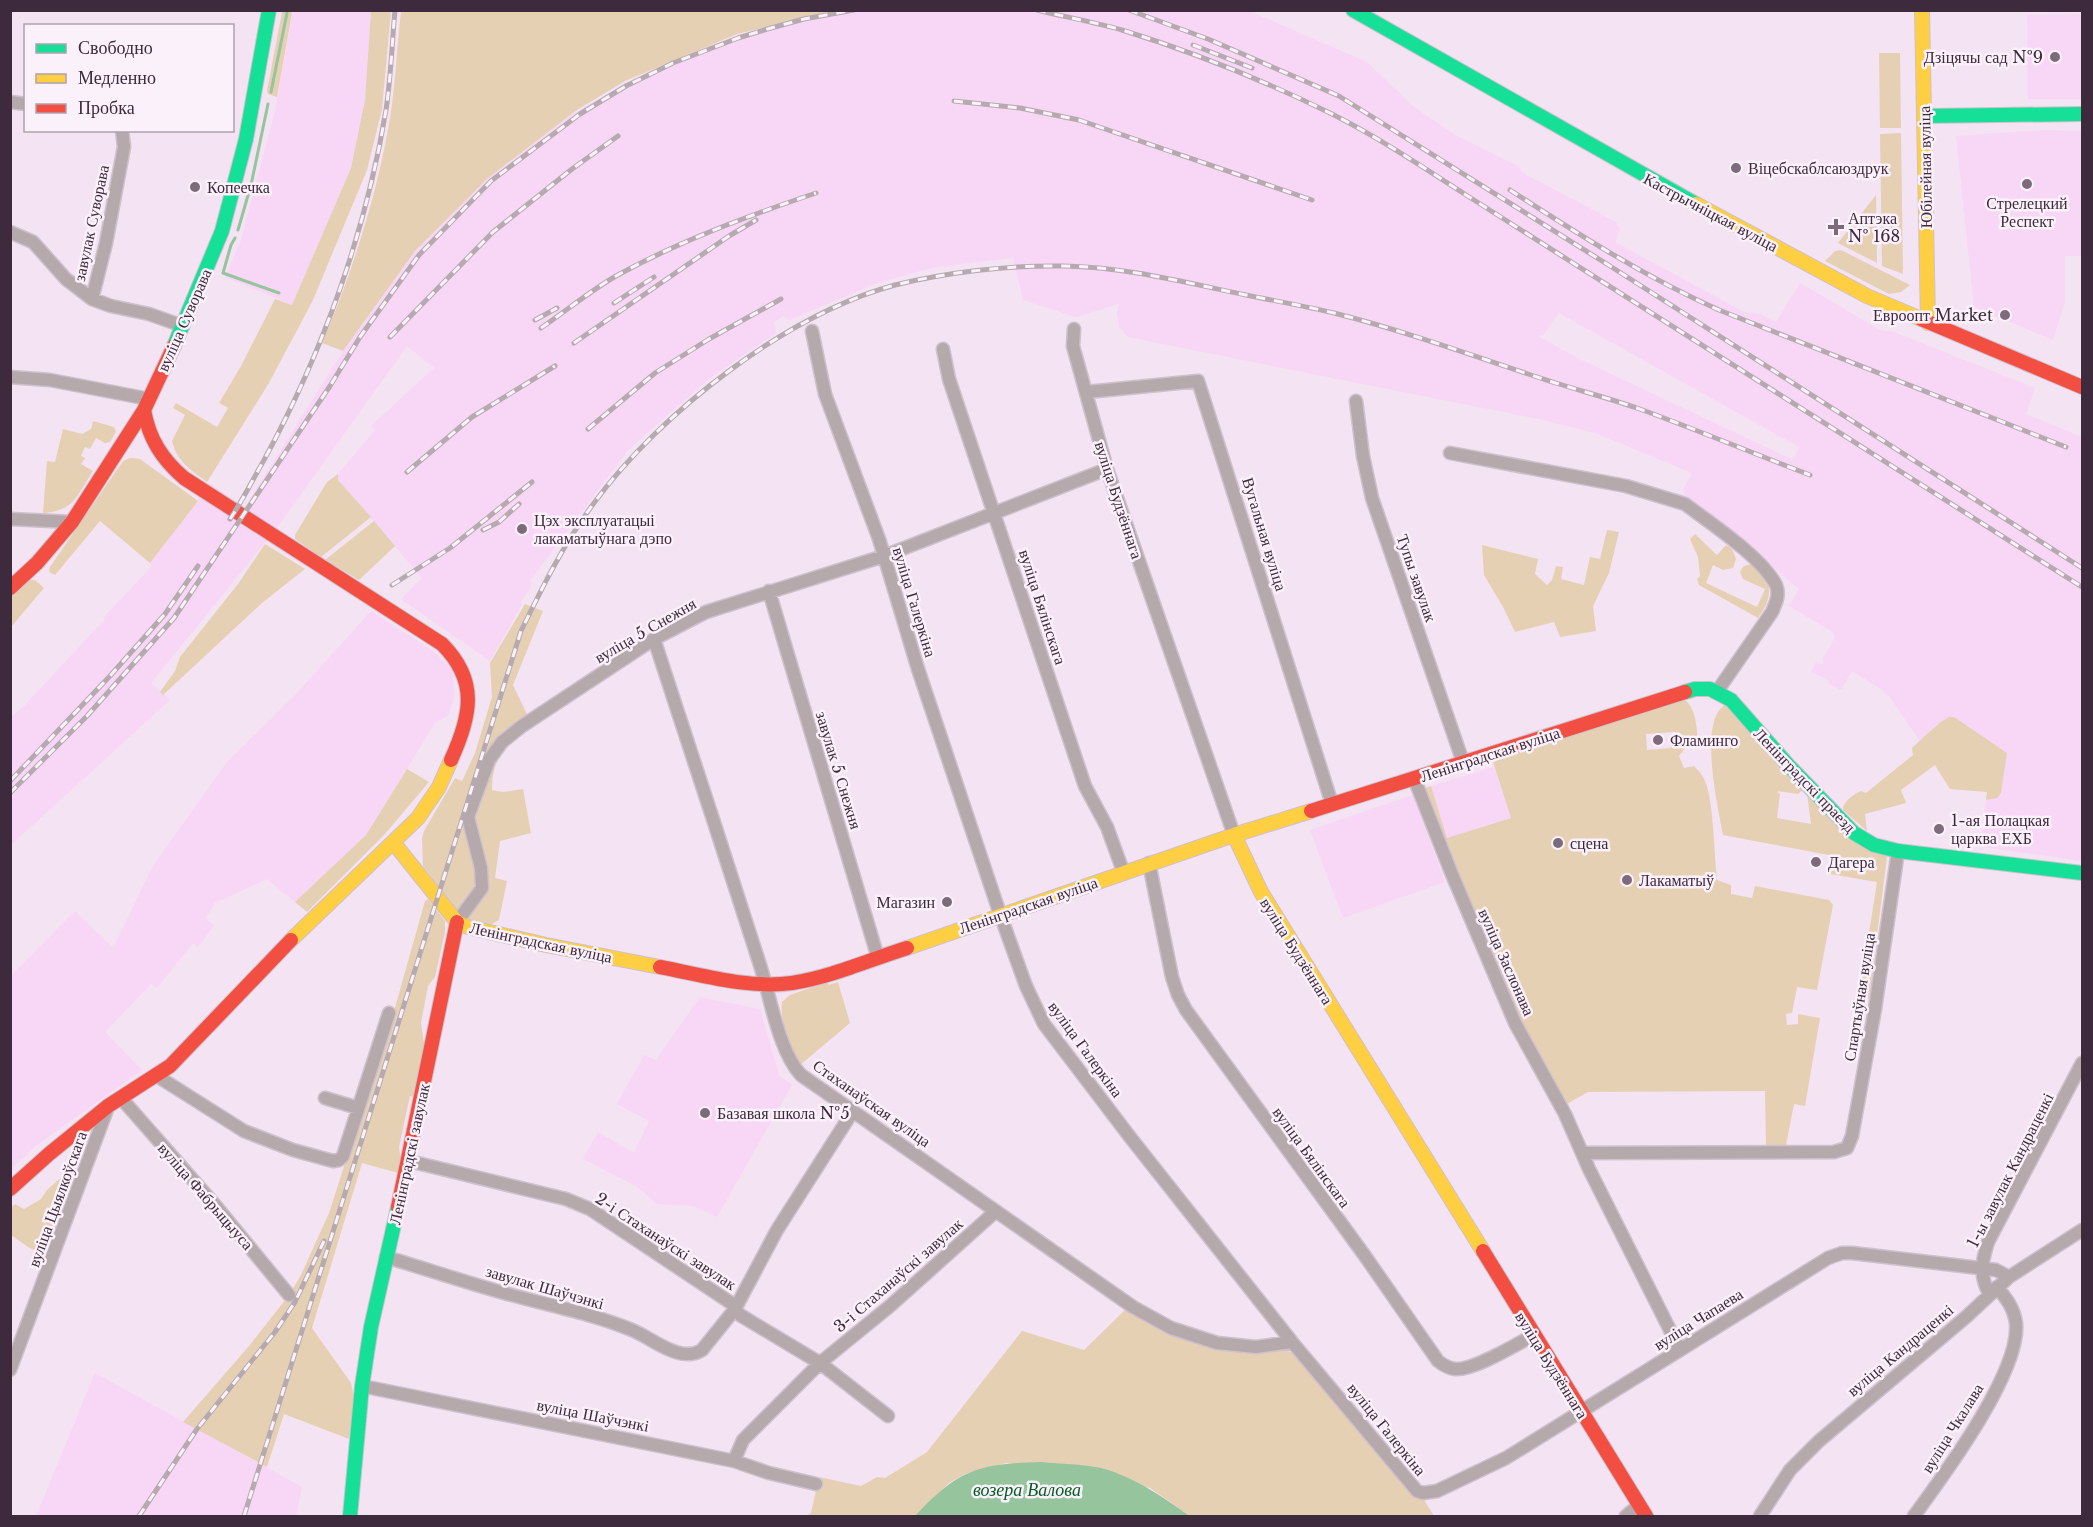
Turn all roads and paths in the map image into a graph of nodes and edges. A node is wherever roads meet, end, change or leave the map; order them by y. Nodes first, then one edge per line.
1 (269, 10) edge
2 (1353, 10) edge
3 (1922, 10) edge
4 (2082, 114) edge
5 (1924, 116) junction
6 (122, 132) edge
7 (10, 232) edge
8 (92, 299) junction
9 (1928, 322) junction
10 (183, 326) junction
11 (1074, 329) dead end
12 (812, 331) dead end
13 (944, 350) dead end
14 (10, 377) edge
15 (2082, 387) edge
16 (1087, 392) junction
17 (1356, 401) dead end
18 (146, 404) junction
19 (1450, 453) dead end
20 (1107, 469) junction
21 (994, 513) junction
22 (10, 519) edge
23 (72, 522) junction
24 (884, 556) junction
25 (10, 588) edge
26 (769, 591) junction
27 (654, 639) junction
28 (1718, 690) junction
29 (1463, 762) junction
30 (1414, 778) junction
31 (1332, 804) junction
32 (1234, 835) junction
33 (393, 843) junction
34 (1899, 851) junction
35 (1149, 863) junction
36 (1123, 872) junction
37 (2082, 873) edge
38 (1000, 914) junction
39 (457, 922) junction
40 (878, 958) junction
41 (766, 985) junction
42 (388, 1013) dead end
43 (2082, 1063) edge
44 (157, 1076) junction
45 (121, 1098) junction
46 (325, 1098) dead end
47 (108, 1106) junction
48 (358, 1108) junction
49 (854, 1111) junction
50 (1583, 1153) junction
51 (409, 1161) junction
52 (10, 1189) edge
53 (996, 1211) junction
54 (2082, 1230) edge
55 (386, 1257) junction
56 (1981, 1268) junction
57 (2009, 1277) junction
58 (1993, 1290) junction
59 (289, 1295) dead end
60 (735, 1309) junction
61 (1534, 1335) junction
62 (1292, 1342) junction
63 (1680, 1350) junction
64 (820, 1363) junction
65 (10, 1370) edge
66 (362, 1386) junction
67 (1581, 1411) junction
68 (888, 1416) dead end
69 (734, 1461) junction
70 (816, 1484) dead end
71 (1423, 1493) joint
72 (1643, 1511) edge
73 (350, 1516) edge
74 (1626, 1516) edge
75 (1760, 1516) edge
76 (1914, 1516) edge

1 - 10 street, вуліца Суворава
2 - 9 street, Кастрычніцкая вуліца
3 - 5 street, Юбілейная вуліца
4 - 5 street
5 - 9 street, Юбілейная вуліца
6 - 8 street, завулак Суворава
7 - 8 street
8 - 10 street, завулак Суворава
9 - 15 street, Кастрычніцкая вуліца
10 - 18 street, вуліца Суворава
11 - 16 street, вуліца Будзённага
12 - 24 street, вуліца Галеркіна
13 - 21 street, вуліца Бялінскага
14 - 18 street
16 - 20 street, вуліца Будзённага
16 - 31 street, Вугальная вуліца
17 - 29 street, Тупы завулак
18 - 23 street, вуліца Суворава
18 - 33 street
19 - 28 street
20 - 21 street, вуліца 5 Снежня
20 - 32 street, вуліца Будзённага
21 - 24 street, вуліца 5 Снежня
21 - 36 street, вуліца Бялінскага
22 - 23 street
23 - 25 street, вуліца Суворава
24 - 26 street, вуліца 5 Снежня
24 - 38 street, вуліца Галеркіна
26 - 27 street, вуліца 5 Снежня
26 - 40 street, завулак 5 Снежня
27 - 39 street, вуліца 5 Снежня
27 - 41 street, Стаханаўская вуліца
28 - 29 street, Ленінградская вуліца
28 - 34 street, Ленінградскі праезд
29 - 30 street, Ленінградская вуліца
30 - 31 street, Ленінградская вуліца
30 - 50 street, вуліца Заслонава
31 - 32 street, Ленінградская вуліца
32 - 35 street, Ленінградская вуліца
32 - 61 street, вуліца Будзённага
33 - 39 street, Ленінградская вуліца
33 - 44 street
34 - 37 street, Ленінградскі праезд
34 - 50 street, Спартыўная вуліца
35 - 36 street, Ленінградская вуліца
35 - 61 street, вуліца Бялінскага
36 - 38 street, Ленінградская вуліца
38 - 40 street, Ленінградская вуліца
38 - 62 street, вуліца Галеркіна
39 - 41 street, Ленінградская вуліца
39 - 51 street, Ленінградскі завулак
40 - 41 street, Ленінградская вуліца
41 - 49 street, Стаханаўская вуліца
42 - 48 street
43 - 56 street, 1-ы завулак Кандраценкі
44 - 45 street
44 - 48 street
45 - 47 street
45 - 59 street, вуліца Фабрыцыуса
46 - 48 street
47 - 52 street
47 - 65 street, вуліца Цыялкоўскага
49 - 53 street, Стаханаўская вуліца
49 - 60 street
50 - 63 street, вуліца Заслонава
51 - 55 street, Ленінградскі завулак
51 - 60 street, 2-і Стаханаўскі завулак
53 - 62 street, Стаханаўская вуліца
53 - 64 street, 3-і Стаханаўскі завулак
54 - 57 street, вуліца Кандраценкі
55 - 60 street, завулак Шаўчэнкі
55 - 66 street, Ленінградскі завулак
56 - 57 street, вуліца Чапаева
56 - 58 street, 1-ы завулак Кандраценкі
56 - 63 street, вуліца Чапаева
57 - 58 street, вуліца Кандраценкі
58 - 75 street, вуліца Кандраценкі
58 - 76 street, вуліца Чкалава
60 - 64 street, 2-і Стаханаўскі завулак
61 - 67 street, вуліца Будзённага
62 - 71 street, вуліца Галеркіна
63 - 67 street, вуліца Чапаева
64 - 68 street
64 - 69 street, 3-і Стаханаўскі завулак
66 - 69 street, вуліца Шаўчэнкі
66 - 73 street
67 - 71 street, вуліца Чапаева
67 - 72 street, вуліца Будзённага
69 - 70 street, вуліца Шаўчэнкі
72 - 74 street

